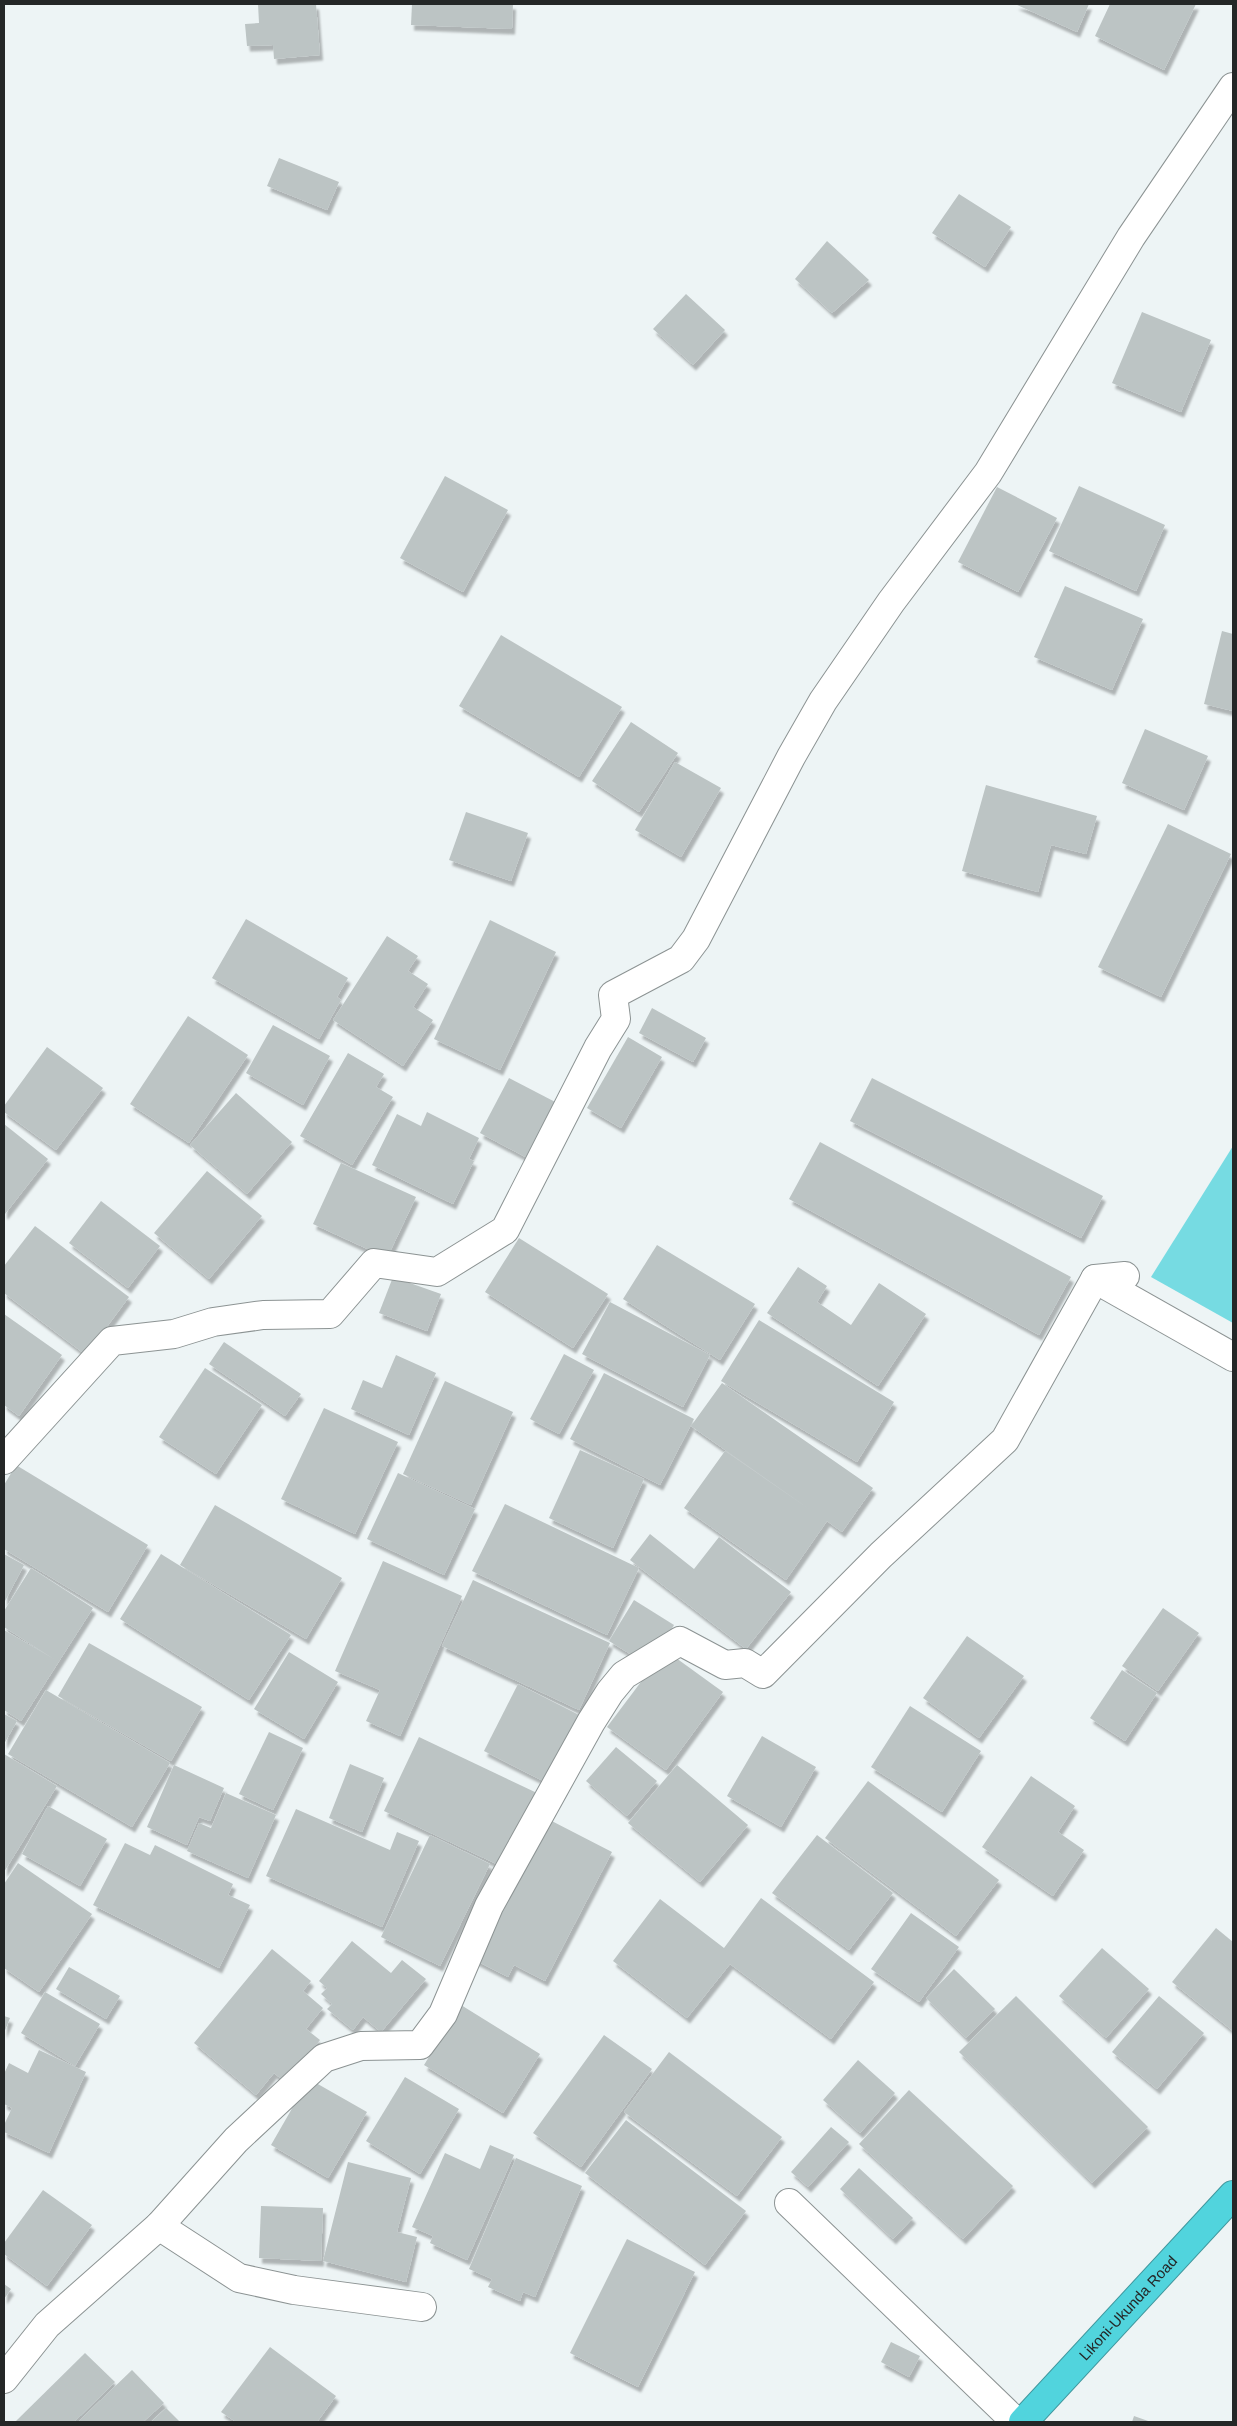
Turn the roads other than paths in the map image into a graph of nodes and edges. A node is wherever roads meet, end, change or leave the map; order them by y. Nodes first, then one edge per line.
1 (1233, 87) edge
2 (1125, 1276) dead end
3 (1095, 1279) junction
4 (1233, 1358) edge
5 (4, 1460) edge
6 (1233, 2195) edge
7 (789, 2203) dead end
8 (159, 2226) junction
9 (422, 2307) dead end
10 (4, 2379) edge
11 (1016, 2422) edge
12 (1023, 2422) edge

1 - 5 street
2 - 3 street
3 - 4 street
3 - 8 street
6 - 12 highway, Likoni-Ukunda Road
7 - 11 street
8 - 9 street
8 - 10 street

